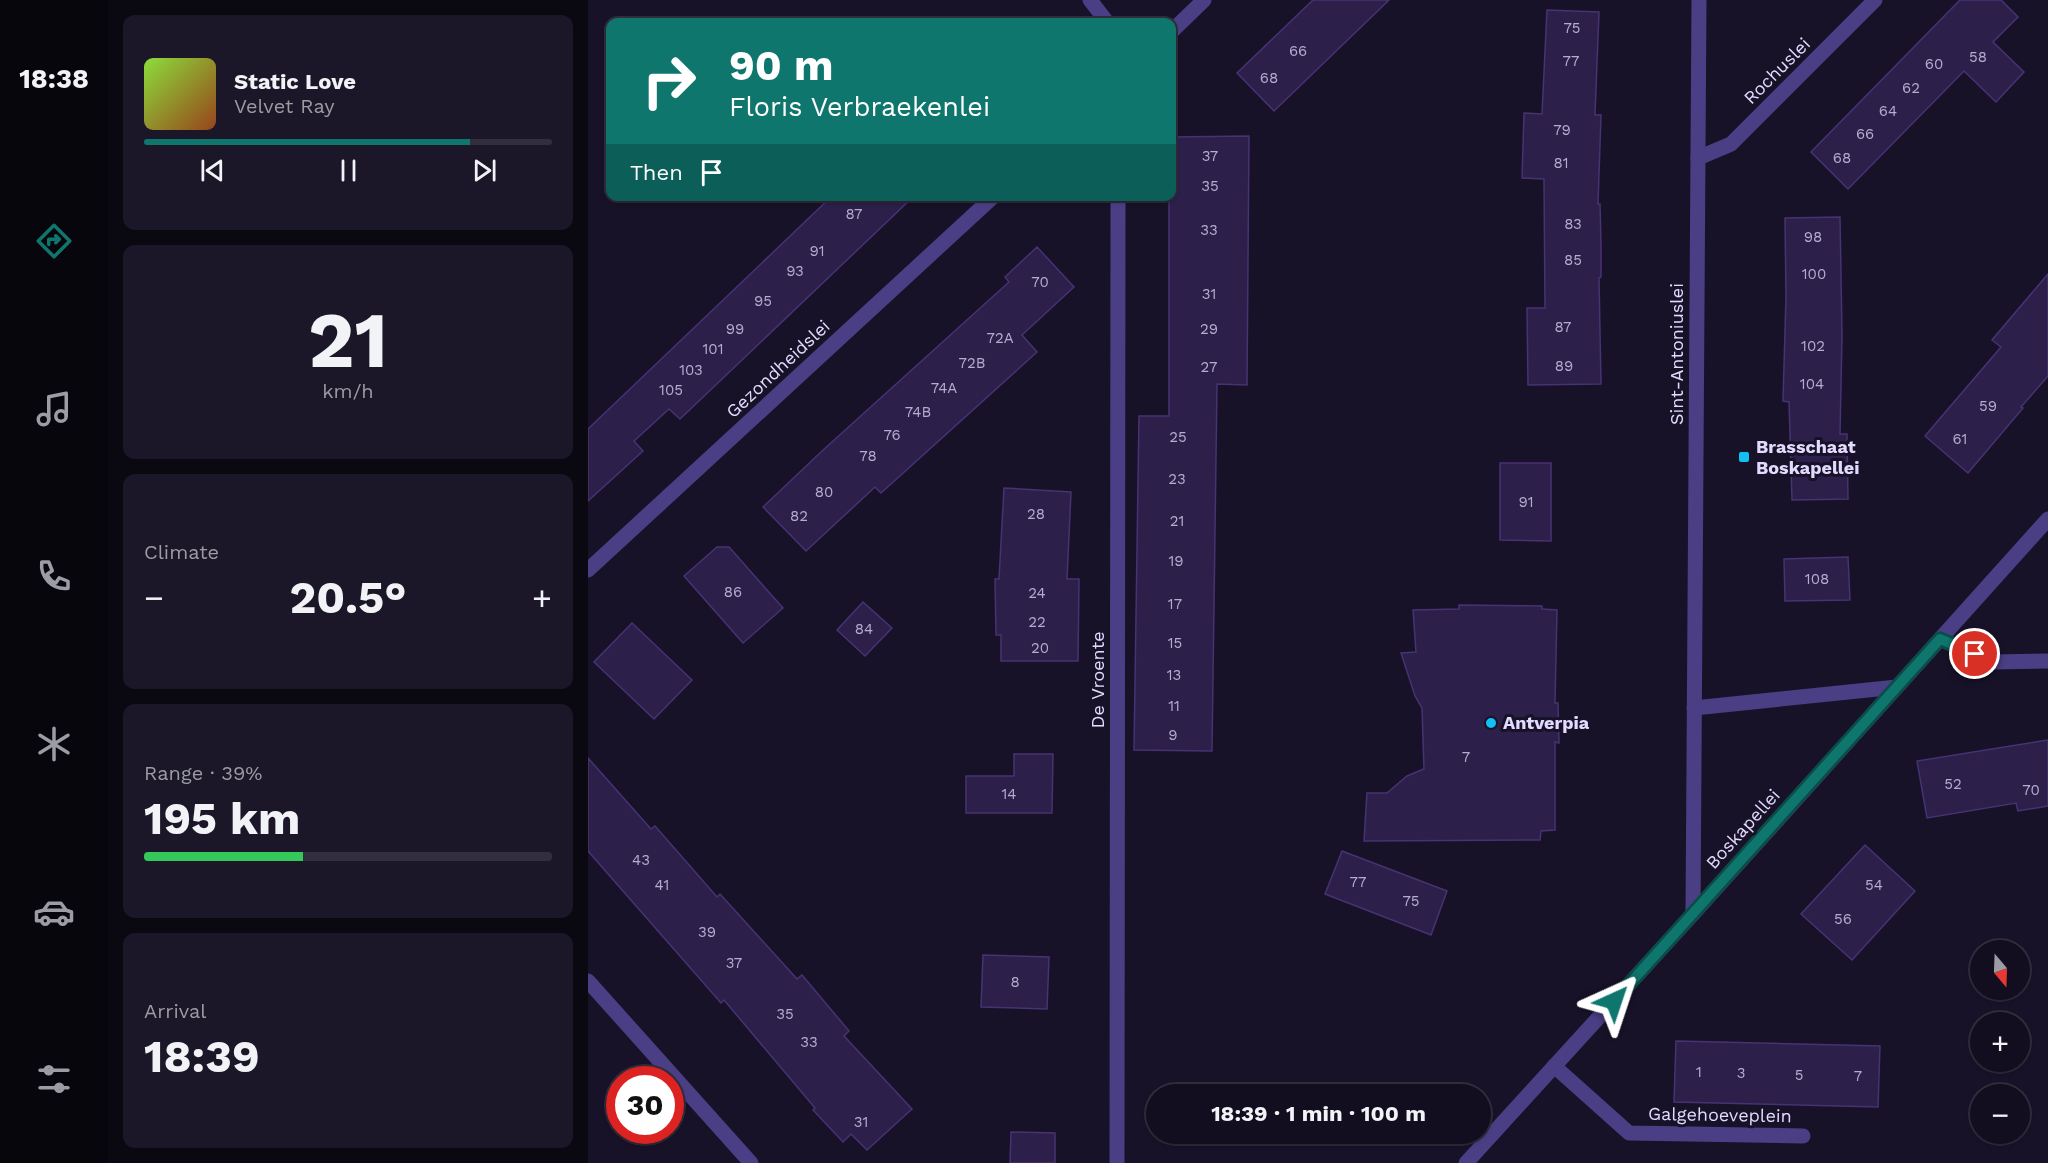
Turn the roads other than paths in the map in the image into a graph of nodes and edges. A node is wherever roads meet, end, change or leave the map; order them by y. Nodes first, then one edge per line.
1 (1090, 0) edge
2 (1204, 0) edge
3 (1699, 0) edge
4 (1875, 0) edge
5 (1104, 18) edge
6 (1176, 27) edge
7 (1698, 158) junction
8 (989, 201) edge
9 (1118, 201) edge
10 (2048, 519) edge
11 (588, 570) edge
12 (1940, 639) junction
13 (2048, 661) edge
14 (1896, 687) junction
15 (1694, 708) junction
16 (1693, 914) junction
17 (588, 981) edge
18 (1554, 1066) junction
19 (1803, 1136) dead end
20 (751, 1163) edge
21 (1117, 1163) edge
22 (1466, 1163) edge

1 - 5 street
2 - 6 street
3 - 7 street, Sint-Antoniuslei
4 - 7 street, Rochuslei
7 - 15 street, Sint-Antoniuslei
8 - 11 street, Gezondheidslei
9 - 21 street, De Vroente
10 - 12 street, Boskapellei
12 - 13 street
12 - 14 street, Boskapellei
14 - 15 street
14 - 16 street, Boskapellei
15 - 16 street, Sint-Antoniuslei
16 - 18 street, Boskapellei
17 - 20 street
18 - 19 street, Galgehoeveplein
18 - 22 street, Boskapellei

